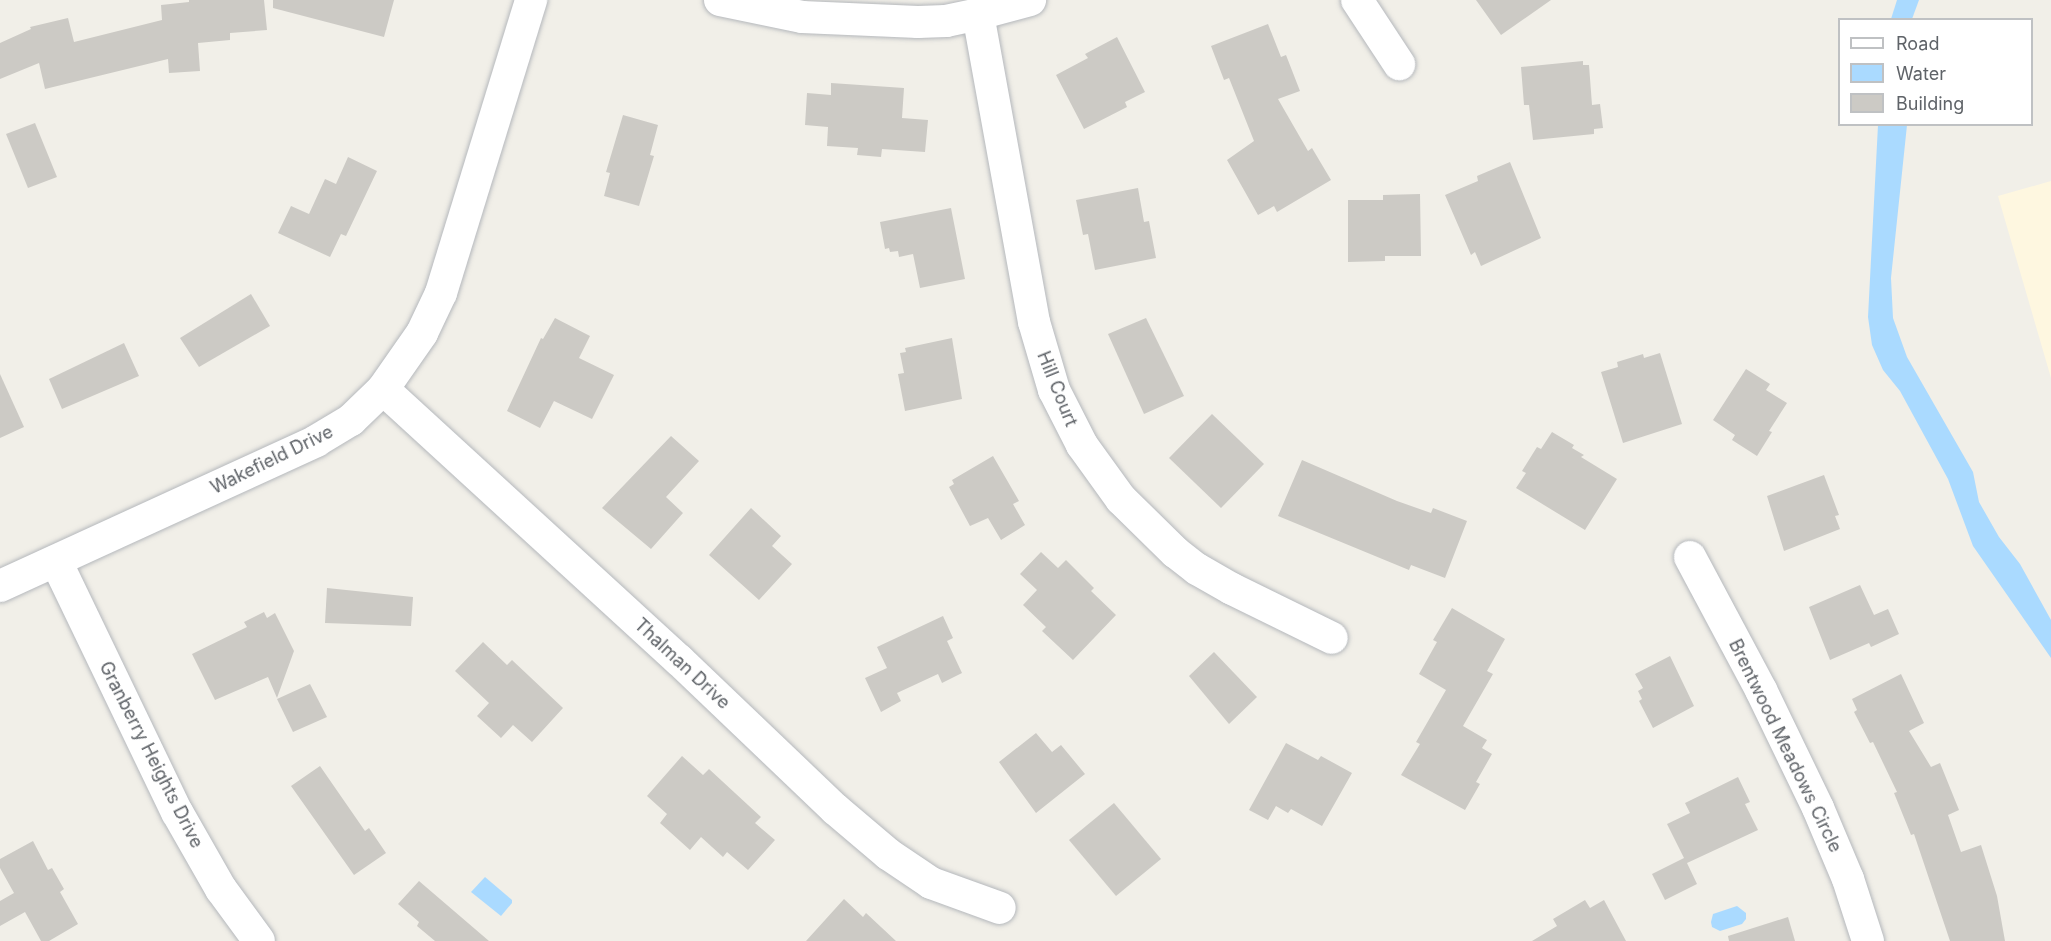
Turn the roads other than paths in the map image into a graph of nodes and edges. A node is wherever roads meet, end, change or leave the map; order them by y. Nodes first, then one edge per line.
1 (531, 0) edge
2 (720, 0) edge
3 (1030, 0) edge
4 (1357, 0) edge
5 (978, 14) junction
6 (1399, 64) dead end
7 (383, 390) junction
8 (1690, 557) dead end
9 (56, 561) junction
10 (0, 586) edge
11 (1332, 638) dead end
12 (1000, 908) dead end
13 (259, 941) edge
14 (1868, 941) edge

1 - 7 street, Wakefield Drive
2 - 5 street
3 - 5 street
4 - 6 street
5 - 11 street, Hill Court
7 - 9 street, Wakefield Drive
7 - 12 street, Thalman Drive
8 - 14 street, Brentwood Meadows Circle
9 - 10 street, Wakefield Drive
9 - 13 street, Granberry Heights Drive

